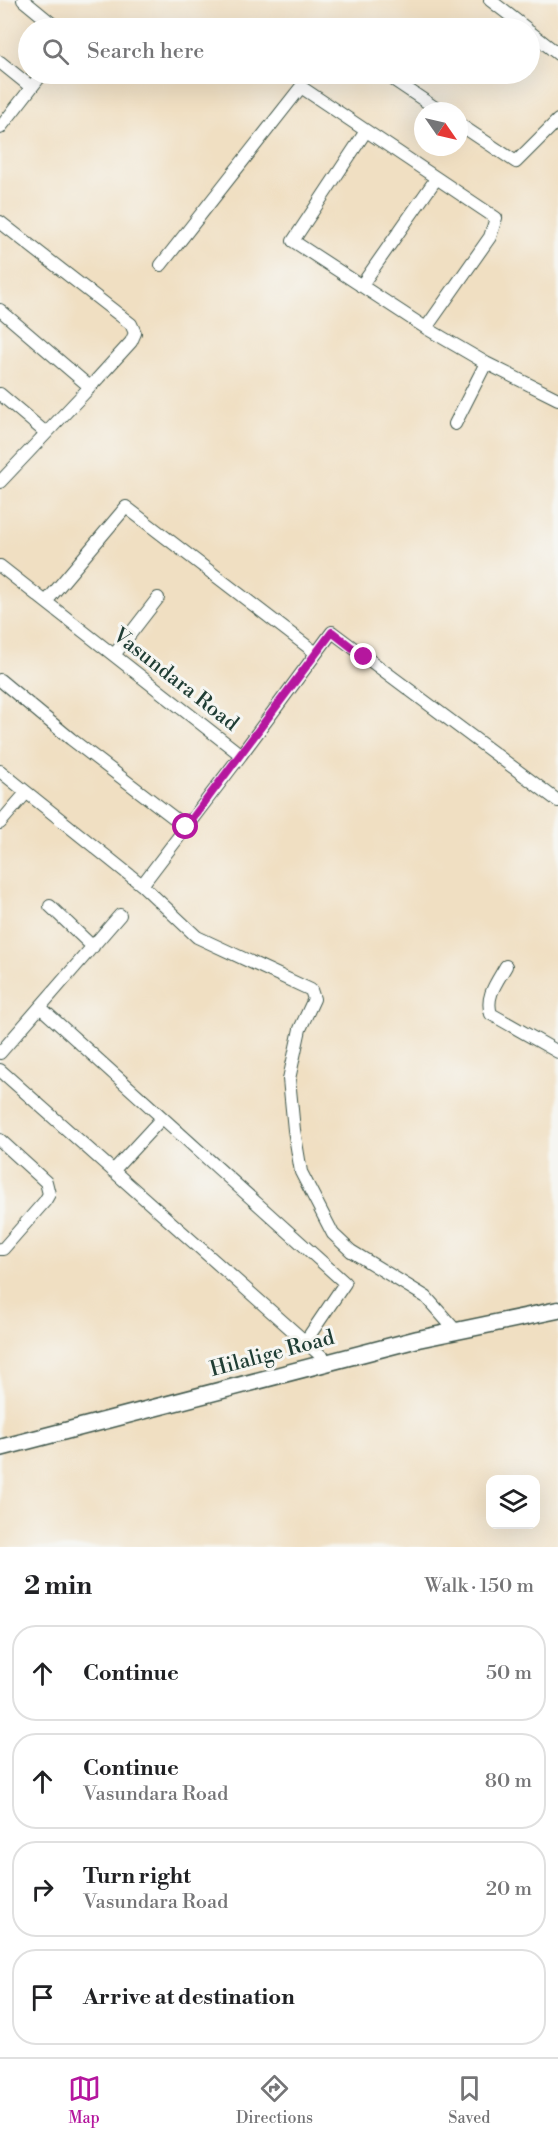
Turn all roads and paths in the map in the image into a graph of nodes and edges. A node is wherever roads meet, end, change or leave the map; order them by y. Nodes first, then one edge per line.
1 (23, 0) edge
2 (490, 0) edge
3 (45, 18) edge
4 (513, 18) edge
5 (540, 40) edge
6 (558, 54) edge
7 (0, 62) edge
8 (18, 77) edge
9 (27, 84) edge
10 (34, 84) edge
11 (400, 84) edge
12 (31, 87) junction
13 (427, 102) edge
14 (558, 120) edge
15 (0, 128) edge
16 (468, 130) edge
17 (366, 131) junction
18 (436, 178) junction
19 (0, 222) edge
20 (161, 265) dead end
21 (361, 286) junction
22 (0, 310) edge
23 (426, 328) junction
24 (486, 363) junction
25 (90, 387) junction
26 (0, 394) edge
27 (558, 399) edge
28 (455, 424) dead end
29 (46, 433) junction
30 (0, 482) edge
31 (0, 566) edge
32 (158, 598) dead end
33 (46, 602) junction
34 (316, 653) junction
35 (114, 655) junction
36 (0, 680) edge
37 (241, 755) junction
38 (0, 771) edge
39 (26, 793) junction
40 (558, 801) edge
41 (0, 823) edge
42 (186, 827) junction
43 (142, 885) junction
44 (50, 906) dead end
45 (120, 915) dead end
46 (93, 947) junction
47 (506, 966) dead end
48 (40, 1007) junction
49 (558, 1052) edge
50 (0, 1053) edge
51 (0, 1070) edge
52 (162, 1118) junction
53 (0, 1140) edge
54 (113, 1171) junction
55 (0, 1249) edge
56 (558, 1310) edge
57 (456, 1331) junction
58 (305, 1342) junction
59 (328, 1362) junction
60 (0, 1448) edge

1 - 3 street
2 - 4 street
5 - 6 street
7 - 8 street
9 - 12 street
10 - 12 street
11 - 13 street
12 - 15 street
14 - 16 street
17 - 18 street
17 - 20 street
17 - 21 street
18 - 21 street
18 - 23 street
19 - 25 street
21 - 23 street
22 - 25 street
23 - 24 street
24 - 27 street
24 - 28 street
25 - 29 street
26 - 29 street
29 - 30 street
31 - 33 street, Vasundara Road
32 - 35 street
33 - 34 street
33 - 35 street, Vasundara Road
34 - 37 street, Vasundara Road
34 - 40 street, Vasundara Road
35 - 37 street, Vasundara Road
36 - 42 street
37 - 42 street
38 - 39 street
39 - 41 street
39 - 43 street
42 - 43 street
43 - 57 street
44 - 46 street
45 - 46 street
46 - 48 street
47 - 49 street
48 - 50 street
48 - 52 street
51 - 54 street
52 - 54 street
52 - 58 street
53 - 55 street
54 - 58 street
56 - 57 street, Hilalige Road
57 - 59 street, Hilalige Road
58 - 59 street
59 - 60 street, Hilalige Road

